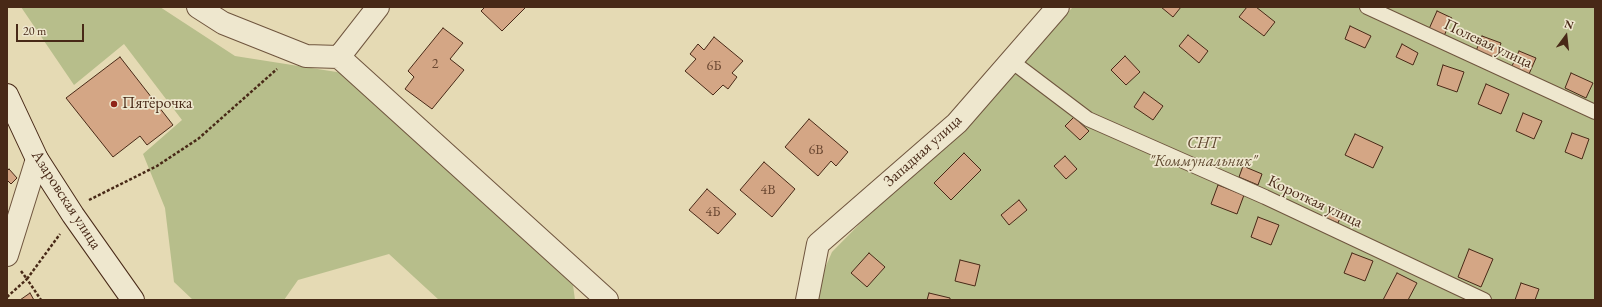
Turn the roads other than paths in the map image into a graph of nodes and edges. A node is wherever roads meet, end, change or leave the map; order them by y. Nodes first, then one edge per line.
1 (198, 7) edge
2 (378, 7) edge
3 (1058, 7) edge
4 (1367, 7) edge
5 (339, 56) junction
6 (1010, 60) junction
7 (7, 95) edge
8 (1595, 112) edge
9 (37, 159) junction
10 (8, 254) edge
11 (133, 300) edge
12 (607, 300) edge
13 (807, 300) edge
14 (1484, 300) edge

1 - 5 street
2 - 5 street
3 - 6 street, Западная улица
4 - 8 lane, Полевая улица
5 - 12 street
6 - 13 street, Западная улица
6 - 14 lane, Короткая улица
7 - 9 street, Азаровская улица
9 - 10 street
9 - 11 street, Азаровская улица

